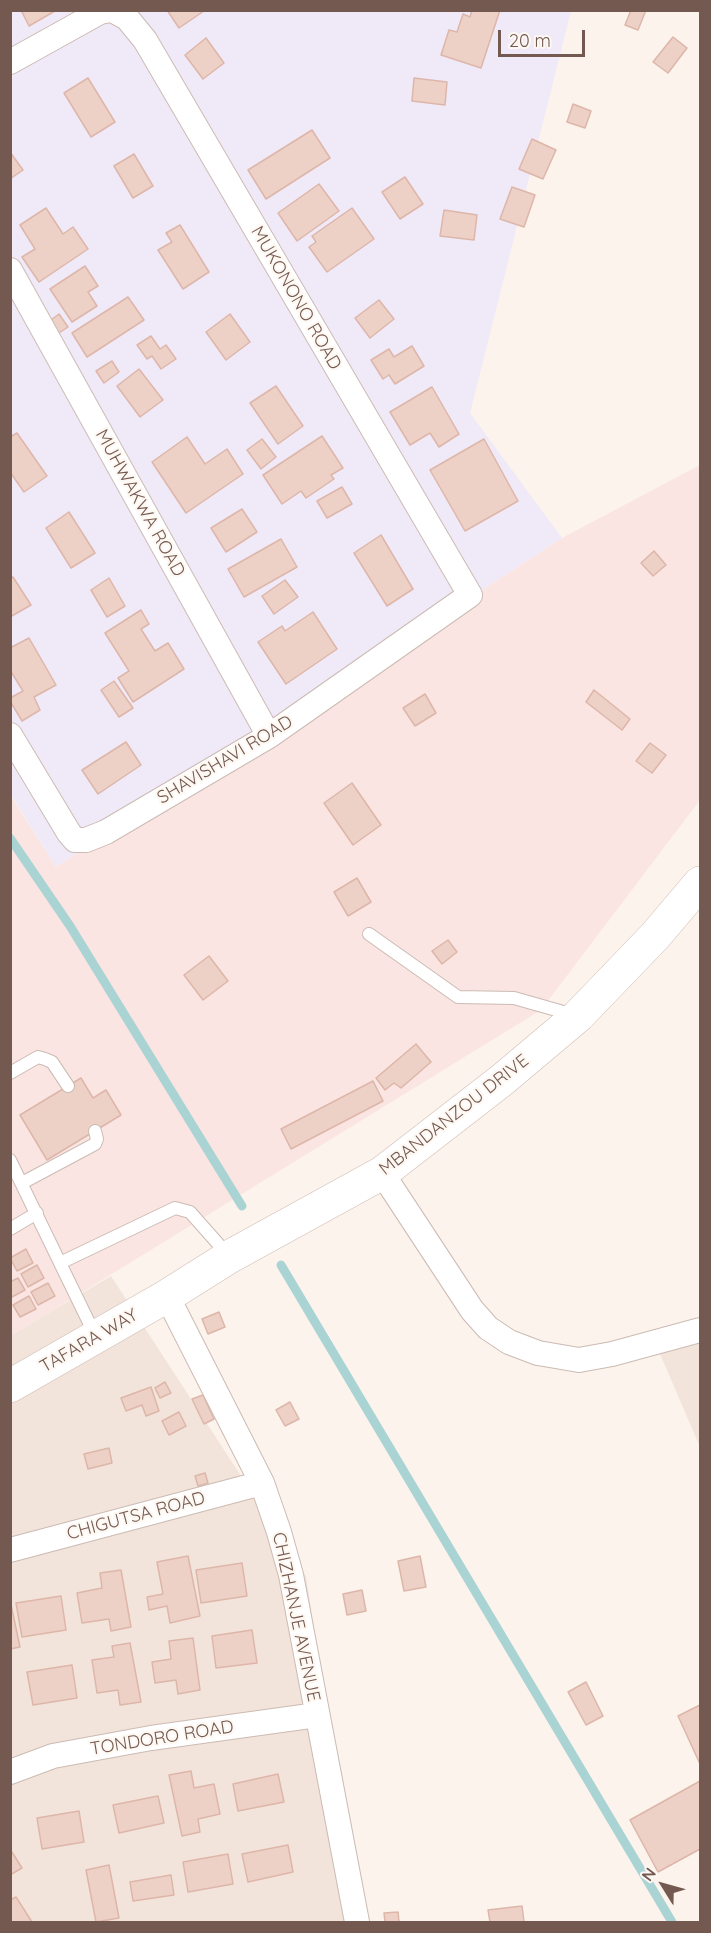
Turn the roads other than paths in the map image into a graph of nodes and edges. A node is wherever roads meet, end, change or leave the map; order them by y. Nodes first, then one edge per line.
1 (107, 11) edge
2 (10, 62) edge
3 (10, 270) edge
4 (470, 595) joint
5 (10, 735) edge
6 (269, 736) junction
7 (700, 883) edge
8 (369, 934) dead end
9 (578, 1016) junction
10 (10, 1073) edge
11 (68, 1086) dead end
12 (95, 1131) dead end
13 (10, 1160) edge
14 (382, 1173) junction
15 (22, 1183) junction
16 (37, 1213) junction
17 (10, 1228) edge
18 (229, 1257) junction
19 (60, 1263) junction
20 (168, 1296) junction
21 (700, 1330) edge
22 (95, 1336) junction
23 (10, 1386) edge
24 (262, 1483) junction
25 (10, 1550) edge
26 (316, 1715) junction
27 (10, 1772) edge
28 (357, 1923) edge

1 - 2 street
1 - 4 street, MUKONONO ROAD
3 - 6 street, MUHWAKWA ROAD
4 - 6 street, SHAVISHAVI ROAD
5 - 6 street, SHAVISHAVI ROAD
7 - 9 street, MBANDANZOU DRIVE
8 - 9 lane
9 - 14 street, MBANDANZOU DRIVE
10 - 11 lane
12 - 15 lane
13 - 15 lane
14 - 18 street, MBANDANZOU DRIVE
14 - 21 street
15 - 16 lane
16 - 17 lane
16 - 19 lane
18 - 19 lane
18 - 20 street, MBANDANZOU DRIVE
19 - 22 lane
20 - 22 street, TAFARA WAY
20 - 24 street, CHIZHANJE AVENUE
22 - 23 street, TAFARA WAY
24 - 25 street, CHIGUTSA ROAD
24 - 26 street, CHIZHANJE AVENUE
26 - 27 street, TONDORO ROAD
26 - 28 street, CHIZHANJE AVENUE

